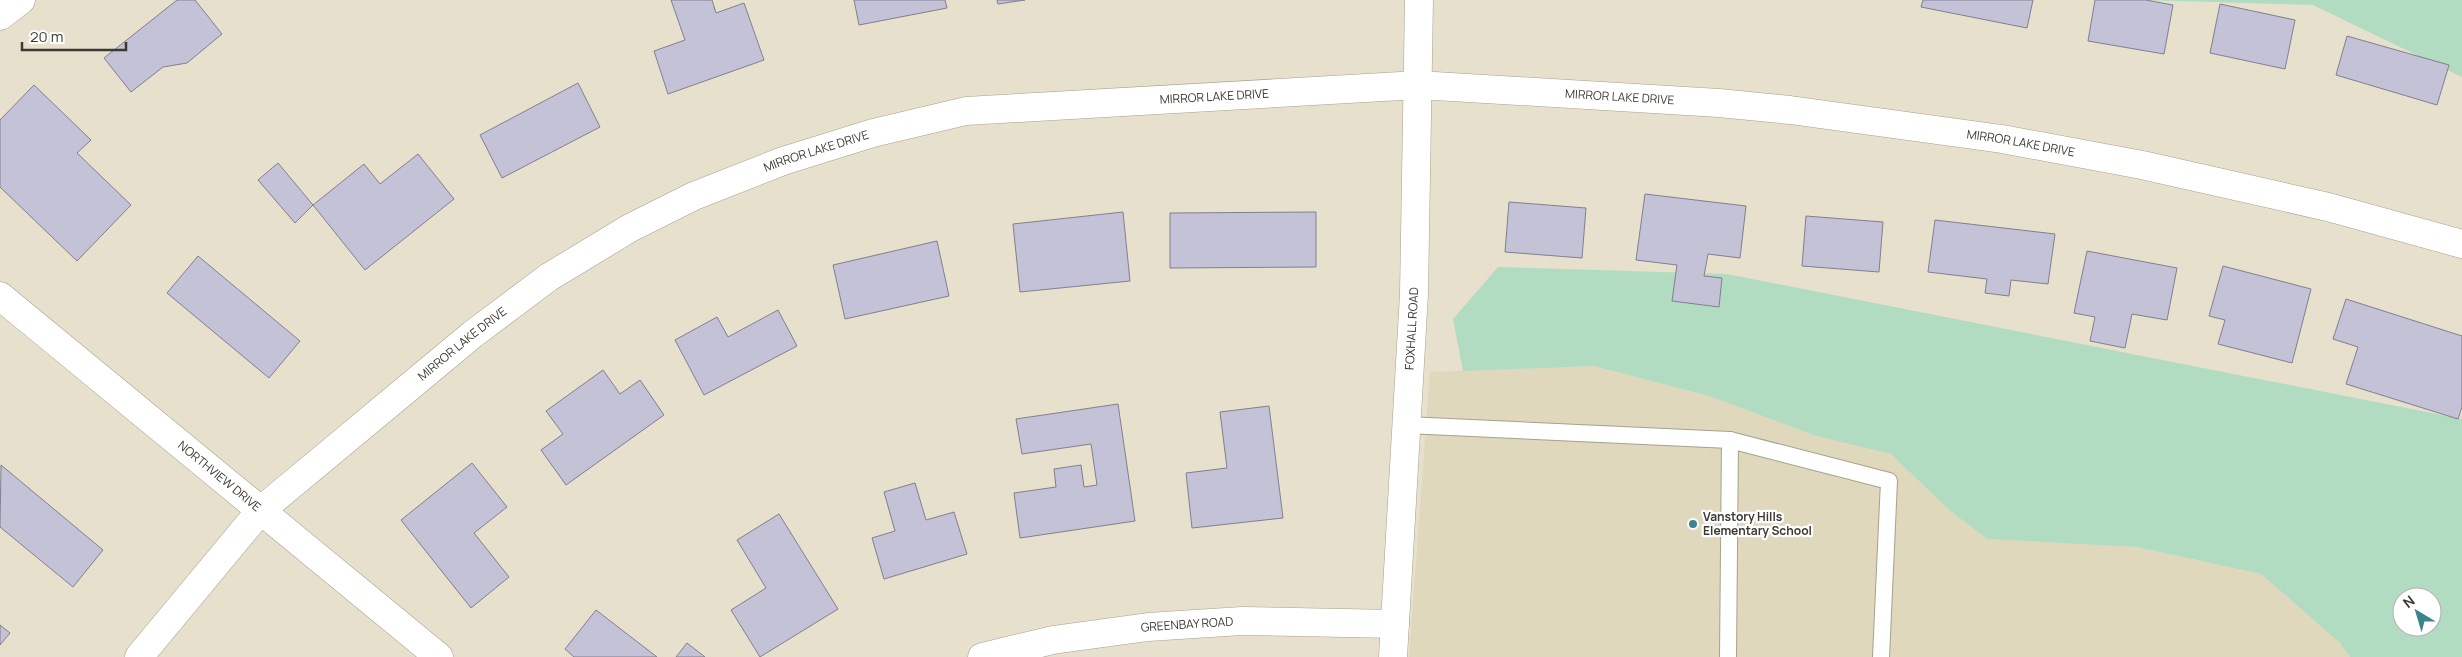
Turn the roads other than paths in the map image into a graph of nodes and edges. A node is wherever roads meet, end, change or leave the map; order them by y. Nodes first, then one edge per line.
1 (21, 0) edge
2 (1420, 0) edge
3 (0, 16) edge
4 (1418, 86) junction
5 (2462, 244) edge
6 (0, 296) edge
7 (1406, 425) junction
8 (1730, 440) junction
9 (260, 511) junction
10 (1395, 624) junction
11 (139, 657) edge
12 (439, 657) edge
13 (982, 657) edge
14 (1393, 657) edge
15 (1728, 657) edge
16 (1881, 657) edge

1 - 3 street
2 - 4 street, FOXHALL ROAD
4 - 5 street, MIRROR LAKE DRIVE
4 - 7 street, FOXHALL ROAD
4 - 9 street, MIRROR LAKE DRIVE
6 - 9 street, NORTHVIEW DRIVE
7 - 8 lane
7 - 10 street, FOXHALL ROAD
8 - 15 lane
8 - 16 lane
9 - 11 street, MIRROR LAKE DRIVE
9 - 12 street, NORTHVIEW DRIVE
10 - 13 street, GREENBAY ROAD
10 - 14 street, FOXHALL ROAD

